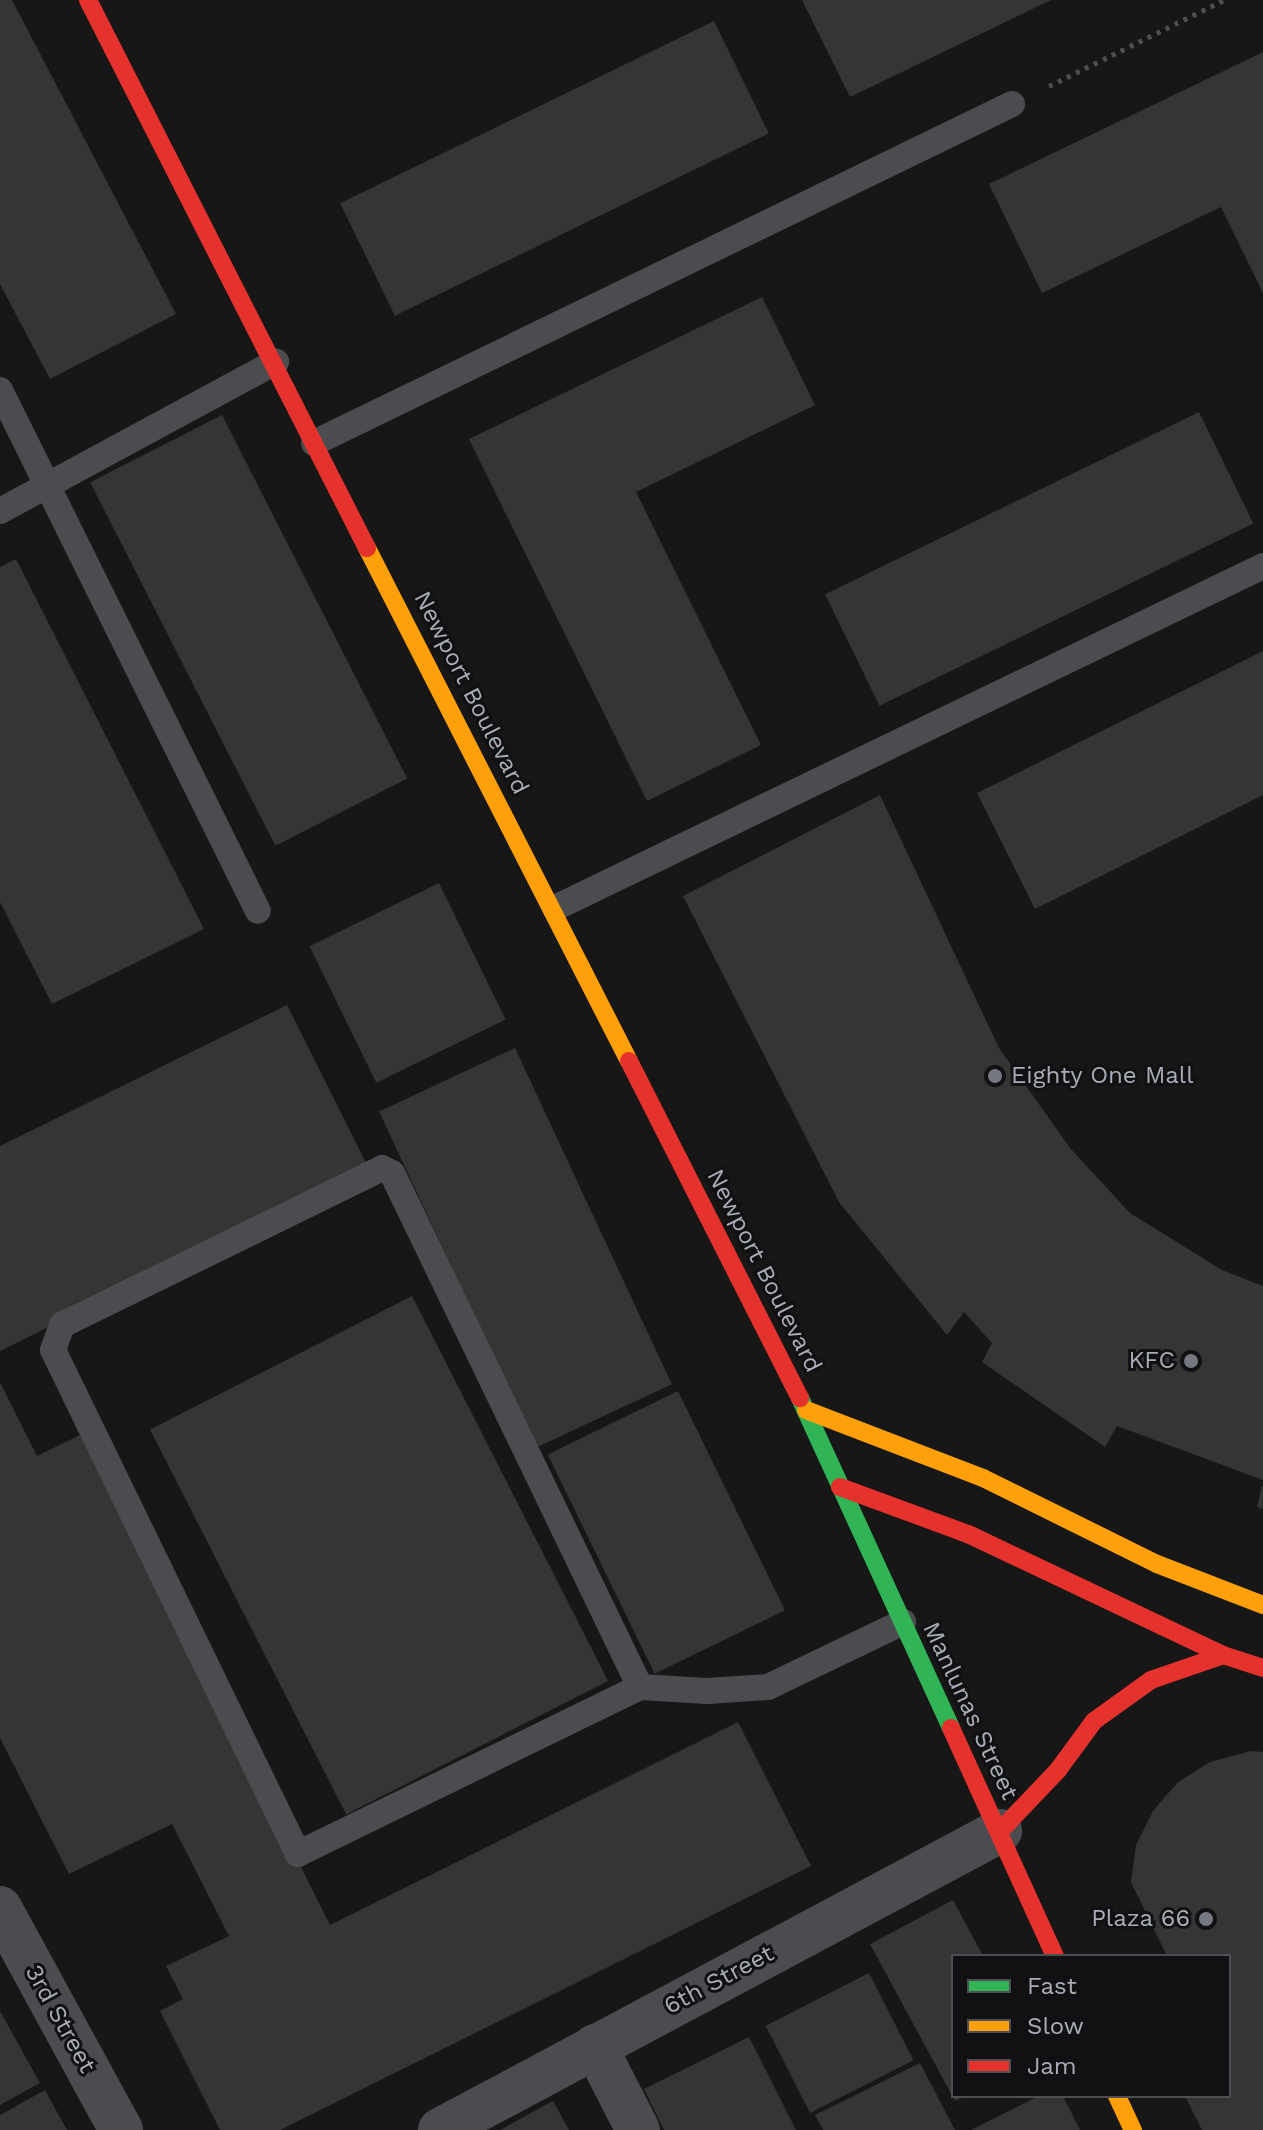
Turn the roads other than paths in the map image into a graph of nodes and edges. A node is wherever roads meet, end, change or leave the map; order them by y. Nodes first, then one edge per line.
1 (88, 0) edge
2 (1012, 104) road end
3 (276, 362) junction
4 (0, 390) edge
5 (314, 443) junction
6 (48, 486) junction
7 (0, 511) edge
8 (1263, 566) edge
9 (555, 908) junction
10 (258, 911) dead end
11 (806, 1410) junction
12 (840, 1487) junction
13 (1263, 1605) edge
14 (903, 1622) junction
15 (1223, 1655) junction
16 (1263, 1668) edge
17 (640, 1687) junction
18 (1000, 1831) junction
19 (0, 1908) edge
20 (1054, 1954) edge
21 (595, 2046) junction
22 (1118, 2098) edge
23 (121, 2130) edge
24 (440, 2130) edge
25 (638, 2130) edge
26 (1133, 2130) edge

1 - 3 street, Newport Boulevard
2 - 5 lane
3 - 5 street, Newport Boulevard
3 - 6 lane
4 - 6 lane
5 - 9 street, Newport Boulevard
6 - 7 lane
6 - 10 lane
8 - 9 lane
9 - 11 street, Newport Boulevard
11 - 12 street, Newport Boulevard
11 - 13 street, Newport Boulevard
12 - 14 street, Manlunas Street
12 - 15 street
14 - 17 lane
14 - 18 street, Manlunas Street
15 - 16 street
15 - 18 street
17 - 17 lane
18 - 20 street, Manlunas Street
18 - 21 street, 6th Street
19 - 23 street, 3rd Street
21 - 24 street, 6th Street
21 - 25 street
22 - 26 street

